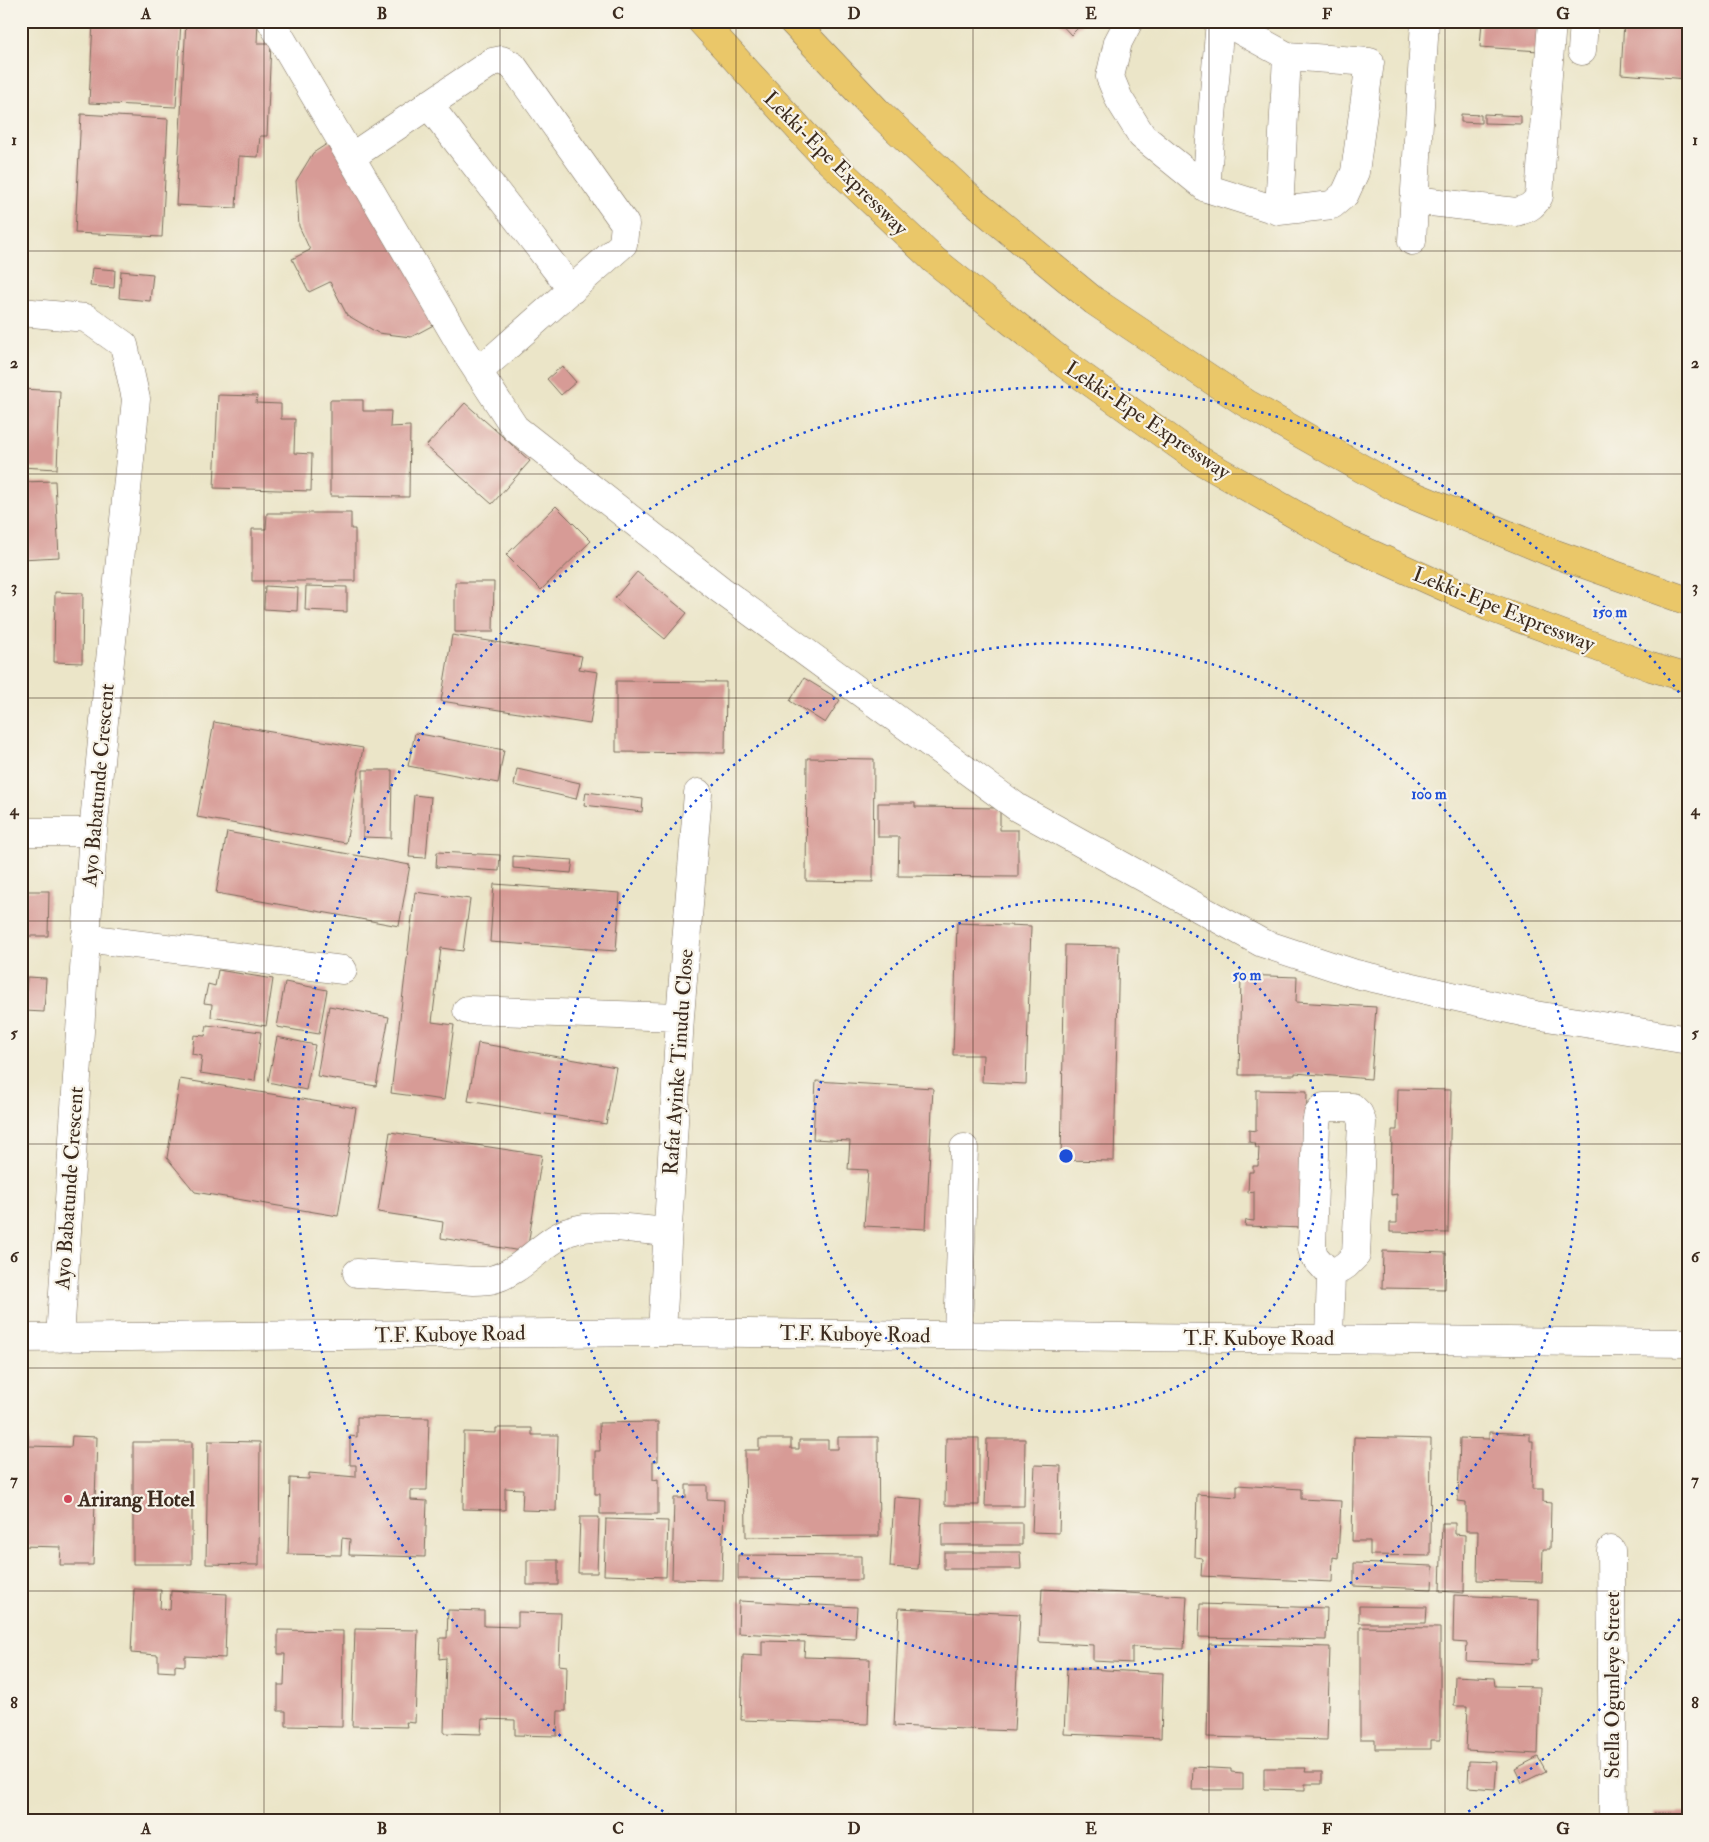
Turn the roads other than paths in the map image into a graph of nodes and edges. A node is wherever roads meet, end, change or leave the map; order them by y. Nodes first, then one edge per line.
1 (271, 21) edge
2 (701, 21) edge
3 (792, 21) edge
4 (1129, 21) edge
5 (1222, 21) edge
6 (1425, 21) edge
7 (1552, 21) edge
8 (1584, 21) edge
9 (1582, 51) dead end
10 (1287, 56) junction
11 (428, 104) junction
12 (351, 156) junction
13 (1206, 188) junction
14 (1414, 200) junction
15 (1279, 211) junction
16 (1412, 241) dead end
17 (572, 290) junction
18 (21, 312) edge
19 (478, 372) junction
20 (1688, 601) edge
21 (1688, 678) edge
22 (698, 792) dead end
23 (21, 832) edge
24 (93, 832) junction
25 (85, 938) junction
26 (342, 970) dead end
27 (466, 1010) dead end
28 (680, 1017) junction
29 (1688, 1040) edge
30 (964, 1148) dead end
31 (667, 1232) junction
32 (357, 1273) dead end
33 (1331, 1275) junction
34 (662, 1332) junction
35 (958, 1336) junction
36 (21, 1338) edge
37 (60, 1338) junction
38 (1329, 1338) junction
39 (1688, 1343) edge
40 (1611, 1550) dead end
41 (1613, 1821) edge

1 - 12 street
2 - 21 highway, Lekki-Epe Expressway
3 - 20 highway
4 - 13 street
5 - 10 street
5 - 13 street
6 - 14 street
7 - 14 street
8 - 9 street
10 - 15 street
10 - 15 street
11 - 12 street
11 - 17 street
11 - 17 street
12 - 19 street
13 - 15 street
14 - 16 street
17 - 19 street
18 - 24 street, Ayo Babatunde Crescent
19 - 29 street
22 - 28 street, Rafat Ayinke Tinudu Close
23 - 24 street
24 - 25 street, Ayo Babatunde Crescent
25 - 26 street
25 - 37 street, Ayo Babatunde Crescent
27 - 28 street
28 - 31 street, Rafat Ayinke Tinudu Close
30 - 35 street
31 - 32 street
31 - 34 street, Rafat Ayinke Tinudu Close
33 - 33 street
33 - 38 street
34 - 35 street, T.F. Kuboye Road
34 - 37 street, T.F. Kuboye Road
35 - 38 street, T.F. Kuboye Road
36 - 37 street, T.F. Kuboye Road
38 - 39 street, T.F. Kuboye Road
40 - 41 street, Stella Ogunleye Street

